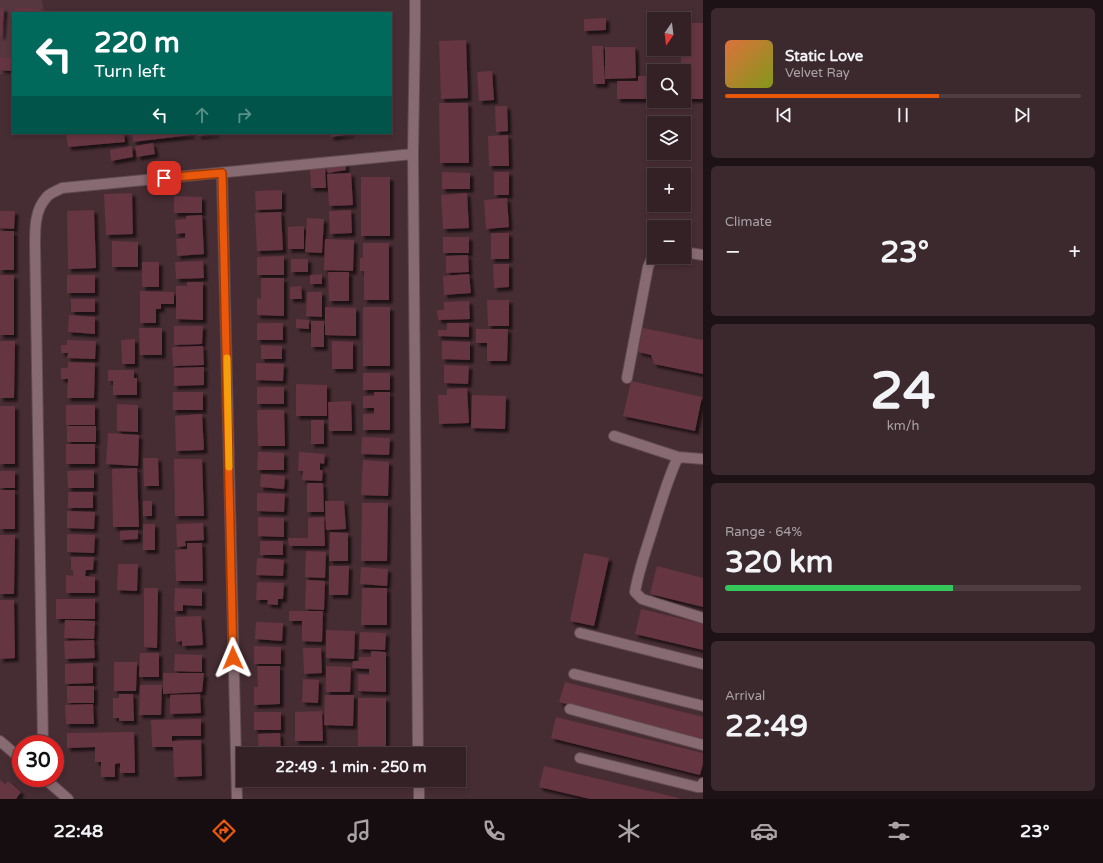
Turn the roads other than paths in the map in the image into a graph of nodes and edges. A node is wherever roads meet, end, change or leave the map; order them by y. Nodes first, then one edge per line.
1 (415, 0) edge
2 (413, 154) junction
3 (222, 173) junction
4 (691, 253) edge
5 (703, 255) edge
6 (649, 264) edge
7 (627, 378) dead end
8 (614, 436) dead end
9 (678, 458) junction
10 (703, 459) edge
11 (703, 618) edge
12 (580, 633) dead end
13 (703, 664) edge
14 (574, 674) dead end
15 (703, 706) edge
16 (570, 709) dead end
17 (43, 735) edge
18 (0, 741) edge
19 (703, 745) edge
20 (418, 747) edge
21 (12, 751) edge
22 (580, 758) dead end
23 (703, 783) edge
24 (54, 787) edge
25 (419, 787) edge
26 (68, 799) edge
27 (237, 799) edge
28 (419, 799) edge

1 - 2 street
2 - 3 street
2 - 20 street
3 - 17 street
3 - 27 street
4 - 5 street
6 - 7 street
8 - 9 street
9 - 10 street
9 - 11 street
12 - 13 street
14 - 15 street
16 - 19 street
18 - 21 street
22 - 23 street
24 - 26 street
25 - 28 street

